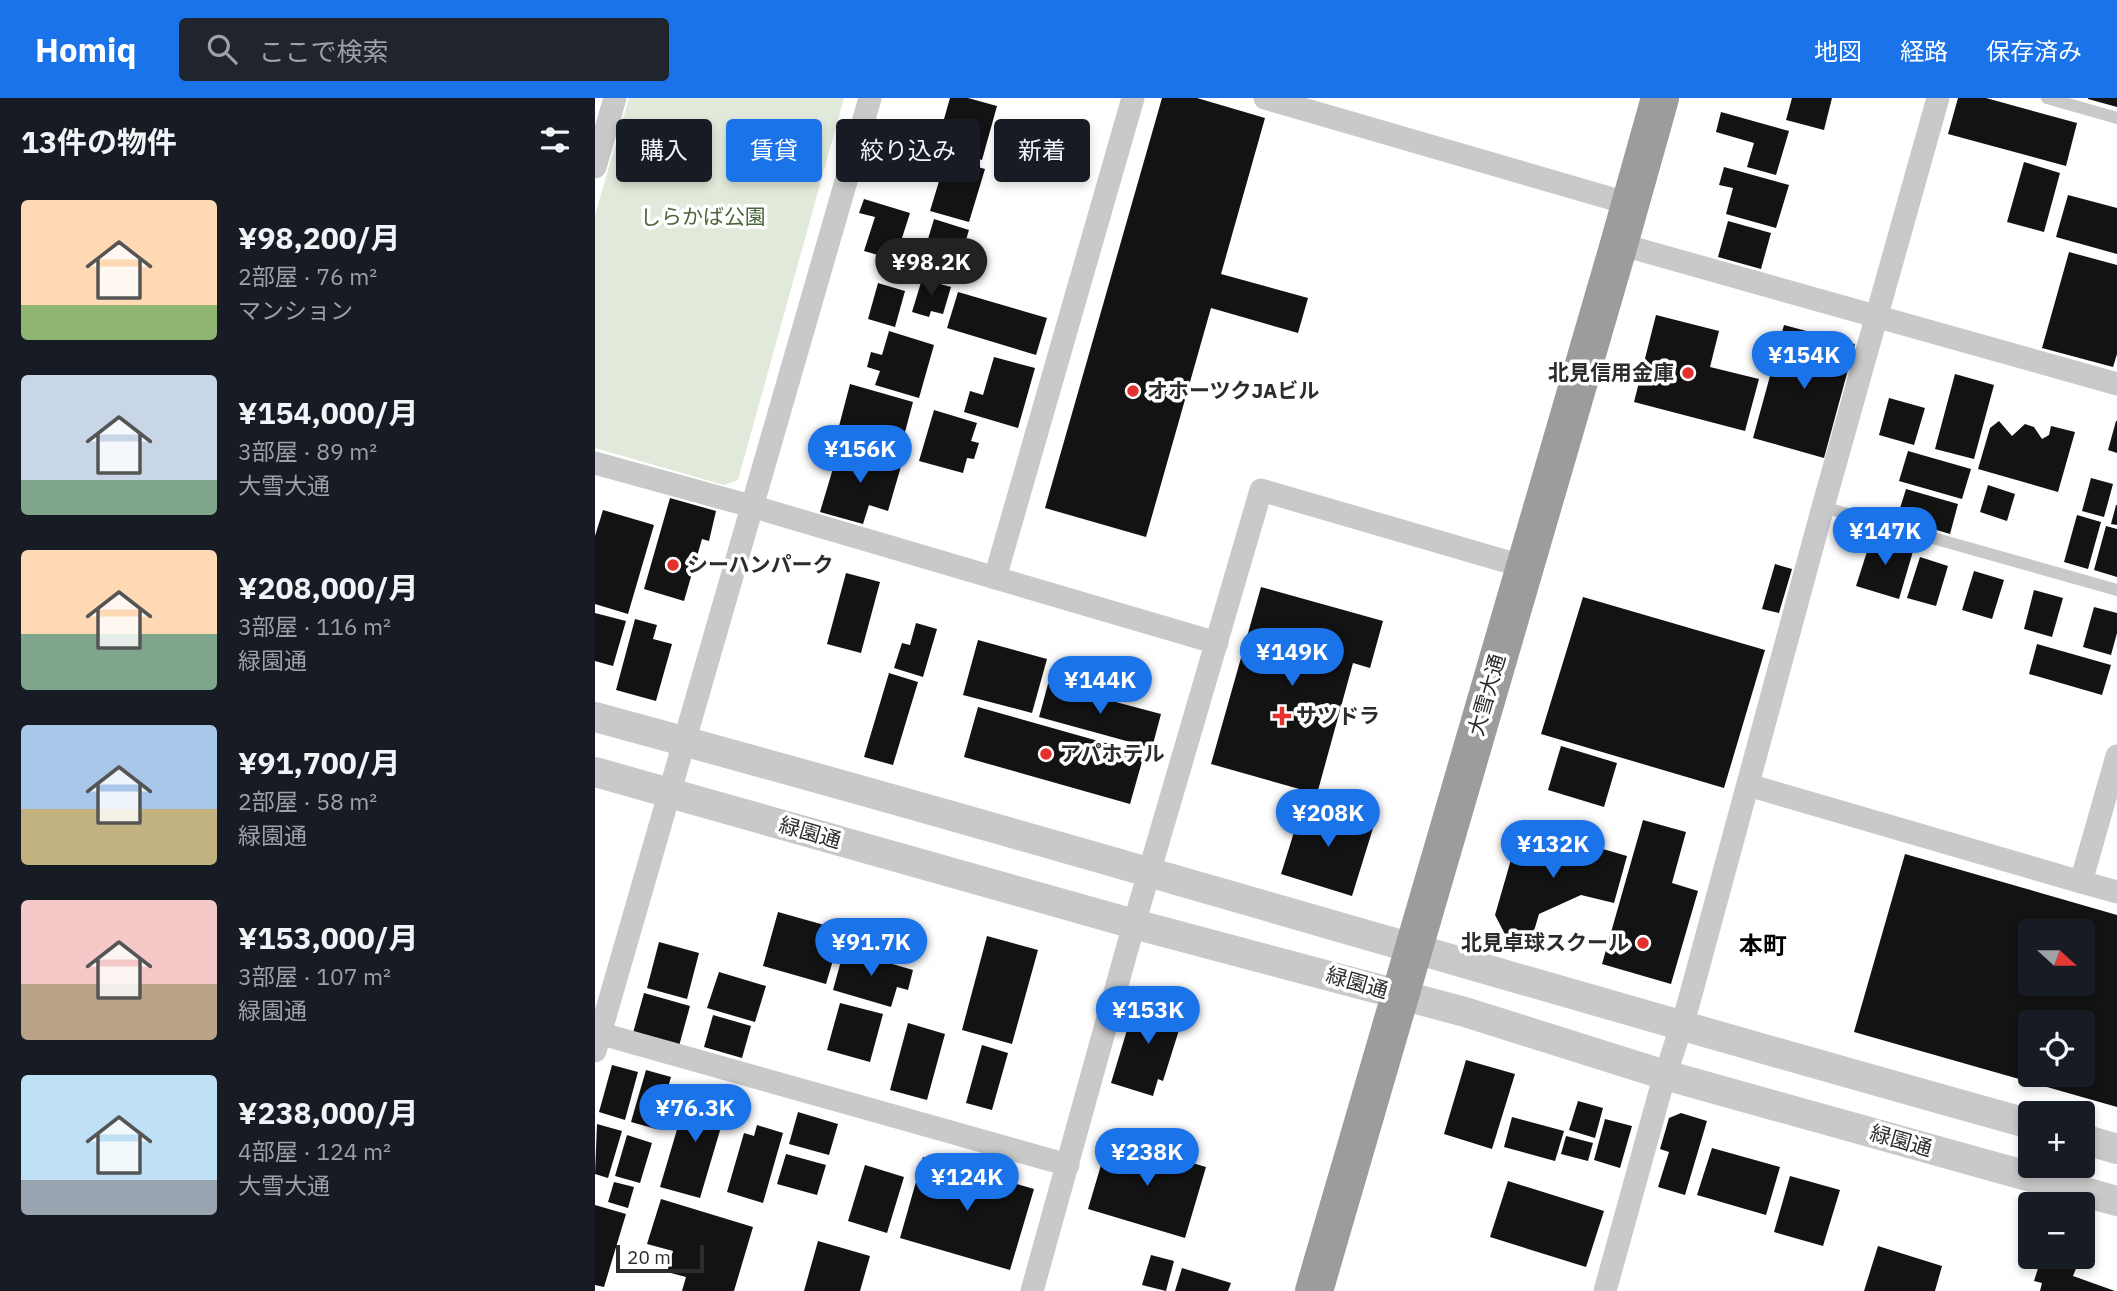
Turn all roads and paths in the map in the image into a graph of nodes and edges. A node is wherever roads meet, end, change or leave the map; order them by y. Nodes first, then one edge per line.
1 (615, 98) edge
2 (870, 98) edge
3 (1133, 98) edge
4 (1265, 98) edge
5 (1660, 98) edge
6 (1938, 98) edge
7 (2047, 98) edge
8 (2117, 118) edge
9 (595, 167) edge
10 (1630, 204) junction
11 (1619, 244) junction
12 (1877, 318) junction
13 (2117, 384) edge
14 (595, 463) edge
15 (751, 506) junction
16 (1823, 507) junction
17 (1525, 567) junction
18 (995, 578) junction
19 (2117, 590) edge
20 (1217, 643) junction
21 (595, 717) edge
22 (686, 741) junction
23 (2117, 756) edge
24 (595, 772) edge
25 (1748, 785) junction
26 (669, 793) junction
27 (1149, 873) junction
28 (2081, 882) junction
29 (2117, 892) edge
30 (1134, 924) junction
31 (1413, 948) junction
32 (1400, 996) junction
33 (1680, 1027) junction
34 (597, 1039) edge
35 (1665, 1075) junction
36 (2018, 1121) edge
37 (2095, 1143) edge
38 (2117, 1149) edge
39 (1068, 1166) junction
40 (2117, 1201) edge
41 (1032, 1291) edge
42 (1314, 1291) edge
43 (1605, 1291) edge

1 - 9 street
2 - 15 street
3 - 18 street
4 - 10 street
5 - 10 highway, 大雪大通
6 - 12 street
7 - 8 lane
10 - 11 highway, 大雪大通
11 - 12 street
11 - 17 highway, 大雪大通
12 - 13 street
12 - 16 street
14 - 15 street
15 - 18 street
15 - 22 street
16 - 19 lane
16 - 25 street
17 - 20 street
17 - 31 highway, 大雪大通
18 - 20 street
20 - 27 street
21 - 22 street
22 - 26 street
22 - 27 street
23 - 28 street
24 - 26 street, 緑園通
25 - 28 street
25 - 33 street
26 - 30 street, 緑園通
26 - 34 street
27 - 30 street
27 - 31 street
28 - 29 street
30 - 32 street, 緑園通
30 - 39 street
31 - 32 highway, 大雪大通
31 - 33 street
32 - 35 street, 緑園通
32 - 42 highway, 大雪大通
33 - 35 street
33 - 36 street
34 - 39 street
35 - 40 street, 緑園通
35 - 43 street
37 - 38 street
39 - 41 street

